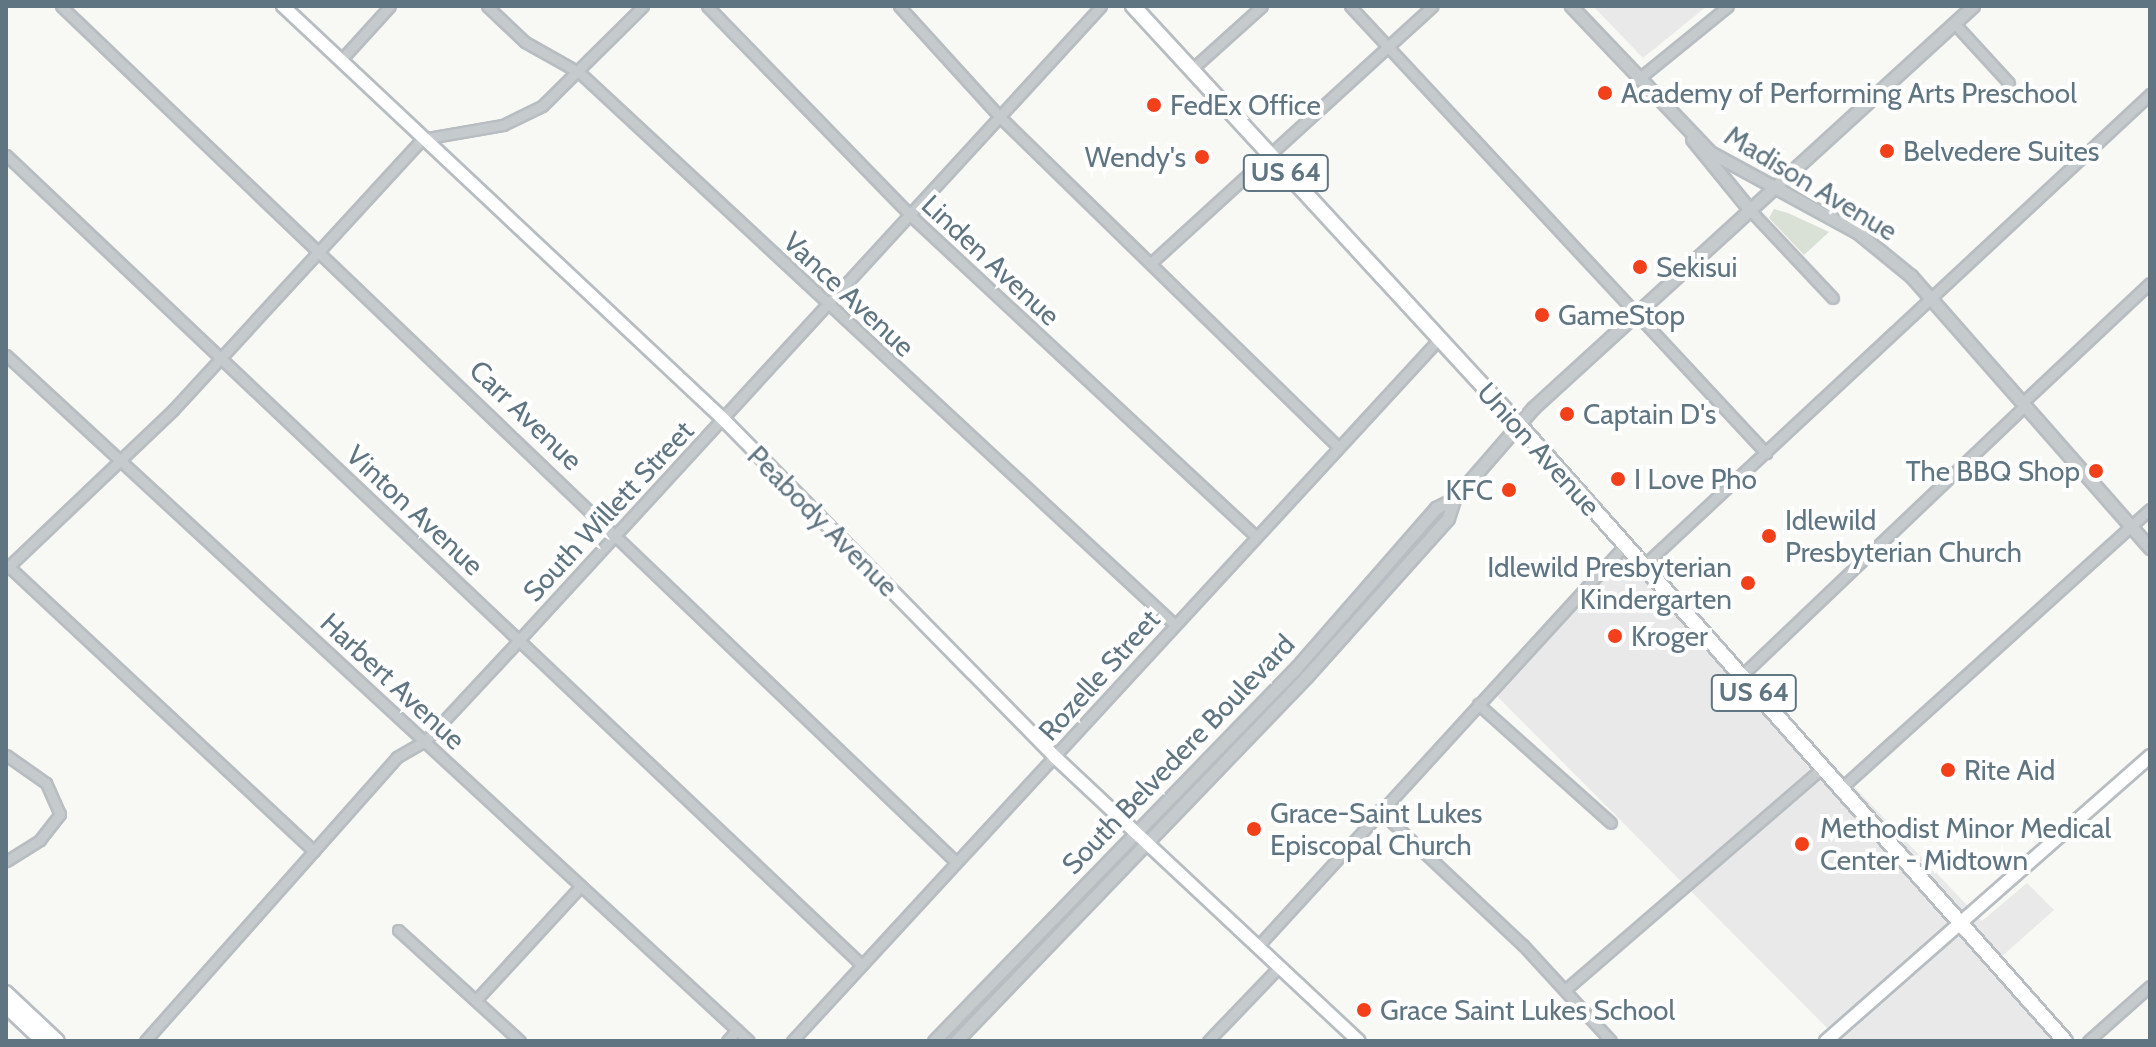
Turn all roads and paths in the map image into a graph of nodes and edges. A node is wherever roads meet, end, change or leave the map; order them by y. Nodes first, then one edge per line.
1 (61, 6) edge
2 (283, 6) edge
3 (390, 6) edge
4 (487, 6) edge
5 (643, 6) edge
6 (707, 6) edge
7 (899, 6) edge
8 (1101, 6) edge
9 (1133, 6) edge
10 (1262, 6) edge
11 (1350, 6) edge
12 (1432, 6) edge
13 (1571, 6) edge
14 (1728, 6) edge
15 (1973, 6) edge
16 (1954, 23) junction
17 (1386, 46) junction
18 (340, 61) junction
19 (1192, 69) junction
20 (580, 73) junction
21 (1637, 80) junction
22 (2009, 83) dead end
23 (2150, 94) edge
24 (1000, 117) junction
25 (1690, 135) junction
26 (422, 139) junction
27 (1268, 153) junction
28 (6, 155) edge
29 (1772, 188) junction
30 (1749, 209) junction
31 (910, 215) junction
32 (321, 250) junction
33 (1151, 263) junction
34 (2150, 283) edge
35 (1833, 298) dead end
36 (1931, 299) junction
37 (828, 304) junction
38 (1635, 313) junction
39 (1439, 339) junction
40 (6, 355) edge
41 (221, 359) junction
42 (2024, 405) junction
43 (723, 419) junction
44 (1519, 425) junction
45 (1338, 447) junction
46 (1766, 453) junction
47 (123, 462) junction
48 (1454, 499) junction
49 (2150, 509) edge
50 (2130, 526) junction
51 (618, 533) junction
52 (1256, 536) junction
53 (1625, 545) junction
54 (2150, 548) edge
55 (7, 566) edge
56 (1643, 566) junction
57 (1174, 624) junction
58 (520, 639) junction
59 (1740, 677) junction
60 (1478, 704) junction
61 (425, 741) junction
62 (6, 755) edge
63 (2150, 756) edge
64 (1055, 757) junction
65 (1821, 769) junction
66 (1839, 790) junction
67 (1379, 810) junction
68 (1611, 823) dead end
69 (1137, 834) junction
70 (1148, 845) junction
71 (314, 851) junction
72 (6, 861) edge
73 (955, 861) junction
74 (581, 886) junction
75 (1959, 923) junction
76 (398, 930) dead end
77 (1258, 946) junction
78 (862, 965) junction
79 (1278, 968) junction
80 (993, 976) junction
81 (2150, 986) edge
82 (1007, 989) junction
83 (1565, 990) junction
84 (6, 992) edge
85 (476, 1000) junction
86 (6, 1007) edge
87 (737, 1030) junction
88 (42, 1041) edge
89 (58, 1041) edge
90 (145, 1041) edge
91 (520, 1041) edge
92 (727, 1041) edge
93 (749, 1041) edge
94 (792, 1041) edge
95 (934, 1041) edge
96 (956, 1041) edge
97 (1208, 1041) edge
98 (1359, 1041) edge
99 (1611, 1041) edge
100 (1826, 1041) edge
101 (2065, 1041) edge
102 (2088, 1041) edge

1 - 32 street, Carr Avenue
2 - 18 main road, Peabody Avenue
3 - 18 street
4 - 20 street, Vance Avenue
5 - 20 street
6 - 31 street, Linden Avenue
7 - 24 street
8 - 24 street, South Willett Street
9 - 19 main road, Union Avenue / US 64
10 - 19 street
11 - 17 street
12 - 17 street
13 - 21 street, Madison Avenue
14 - 21 street
15 - 16 street, South Belvedere Boulevard
16 - 22 street
16 - 29 street, South Belvedere Boulevard
17 - 27 street
17 - 38 street
18 - 26 main road, Peabody Avenue
19 - 27 main road, Union Avenue / US 64
20 - 26 street
20 - 37 street, Vance Avenue
21 - 25 street, Madison Avenue
23 - 36 street
24 - 31 street, South Willett Street
24 - 33 street
25 - 29 street, Madison Avenue
25 - 30 street
26 - 32 street
26 - 43 main road, Peabody Avenue
27 - 33 street
27 - 39 main road, Union Avenue / US 64
28 - 41 street, Vinton Avenue
29 - 30 street, South Belvedere Boulevard
29 - 36 street, Madison Avenue
30 - 35 street
30 - 38 street, South Belvedere Boulevard
31 - 37 street, South Willett Street
31 - 52 street, Linden Avenue
32 - 41 street
32 - 51 street, Carr Avenue
33 - 45 street
34 - 42 street
36 - 42 street, Madison Avenue
36 - 46 street
37 - 43 street, South Willett Street
37 - 57 street, Vance Avenue
38 - 44 street, South Belvedere Boulevard
38 - 46 street
39 - 44 main road, Union Avenue / US 64
39 - 45 street, Rozelle Street
40 - 47 street, Harbert Avenue
41 - 47 street
41 - 58 street, Vinton Avenue
42 - 50 street, Madison Avenue
42 - 59 street
43 - 51 street, South Willett Street
43 - 64 main road, Peabody Avenue
44 - 48 street, South Belvedere Boulevard
44 - 53 main road, Union Avenue / US 64
45 - 52 street, Rozelle Street
46 - 56 street
47 - 55 street
47 - 61 street, Harbert Avenue
48 - 69 street, South Belvedere Boulevard
48 - 70 street, South Belvedere Boulevard
49 - 50 street
50 - 54 street, Madison Avenue
50 - 66 street
51 - 58 street, South Willett Street
51 - 73 street, Carr Avenue
52 - 57 street, Rozelle Street
53 - 56 main road, Union Avenue / US 64
53 - 60 street
55 - 71 street
56 - 59 main road, Union Avenue / US 64
57 - 64 street, Rozelle Street
58 - 61 street, South Willett Street
58 - 78 street, Vinton Avenue
59 - 65 main road, Union Avenue / US 64
60 - 67 street
60 - 68 street
61 - 71 street, South Willett Street
61 - 74 street, Harbert Avenue
62 - 72 street
63 - 75 main road
64 - 69 main road, Peabody Avenue
64 - 73 street, Rozelle Street
65 - 66 main road, Union Avenue / US 64
65 - 83 street
66 - 75 main road, Union Avenue / US 64
67 - 77 street
67 - 83 street
69 - 70 main road, Peabody Avenue
69 - 80 street, South Belvedere Boulevard
70 - 77 main road, Peabody Avenue
70 - 82 street, South Belvedere Boulevard
71 - 90 street, South Willett Street
73 - 78 street, Rozelle Street
74 - 85 street
74 - 87 street, Harbert Avenue
75 - 100 main road
75 - 101 main road, Union Avenue / US 64
76 - 85 street
77 - 79 main road, Peabody Avenue
78 - 94 street, Rozelle Street
79 - 97 street
79 - 98 main road, Peabody Avenue
80 - 82 street
80 - 95 street, South Belvedere Boulevard
81 - 102 street
82 - 96 street, South Belvedere Boulevard
83 - 99 street
84 - 89 main road
85 - 91 street
86 - 88 main road
87 - 92 street
87 - 93 street, Harbert Avenue

